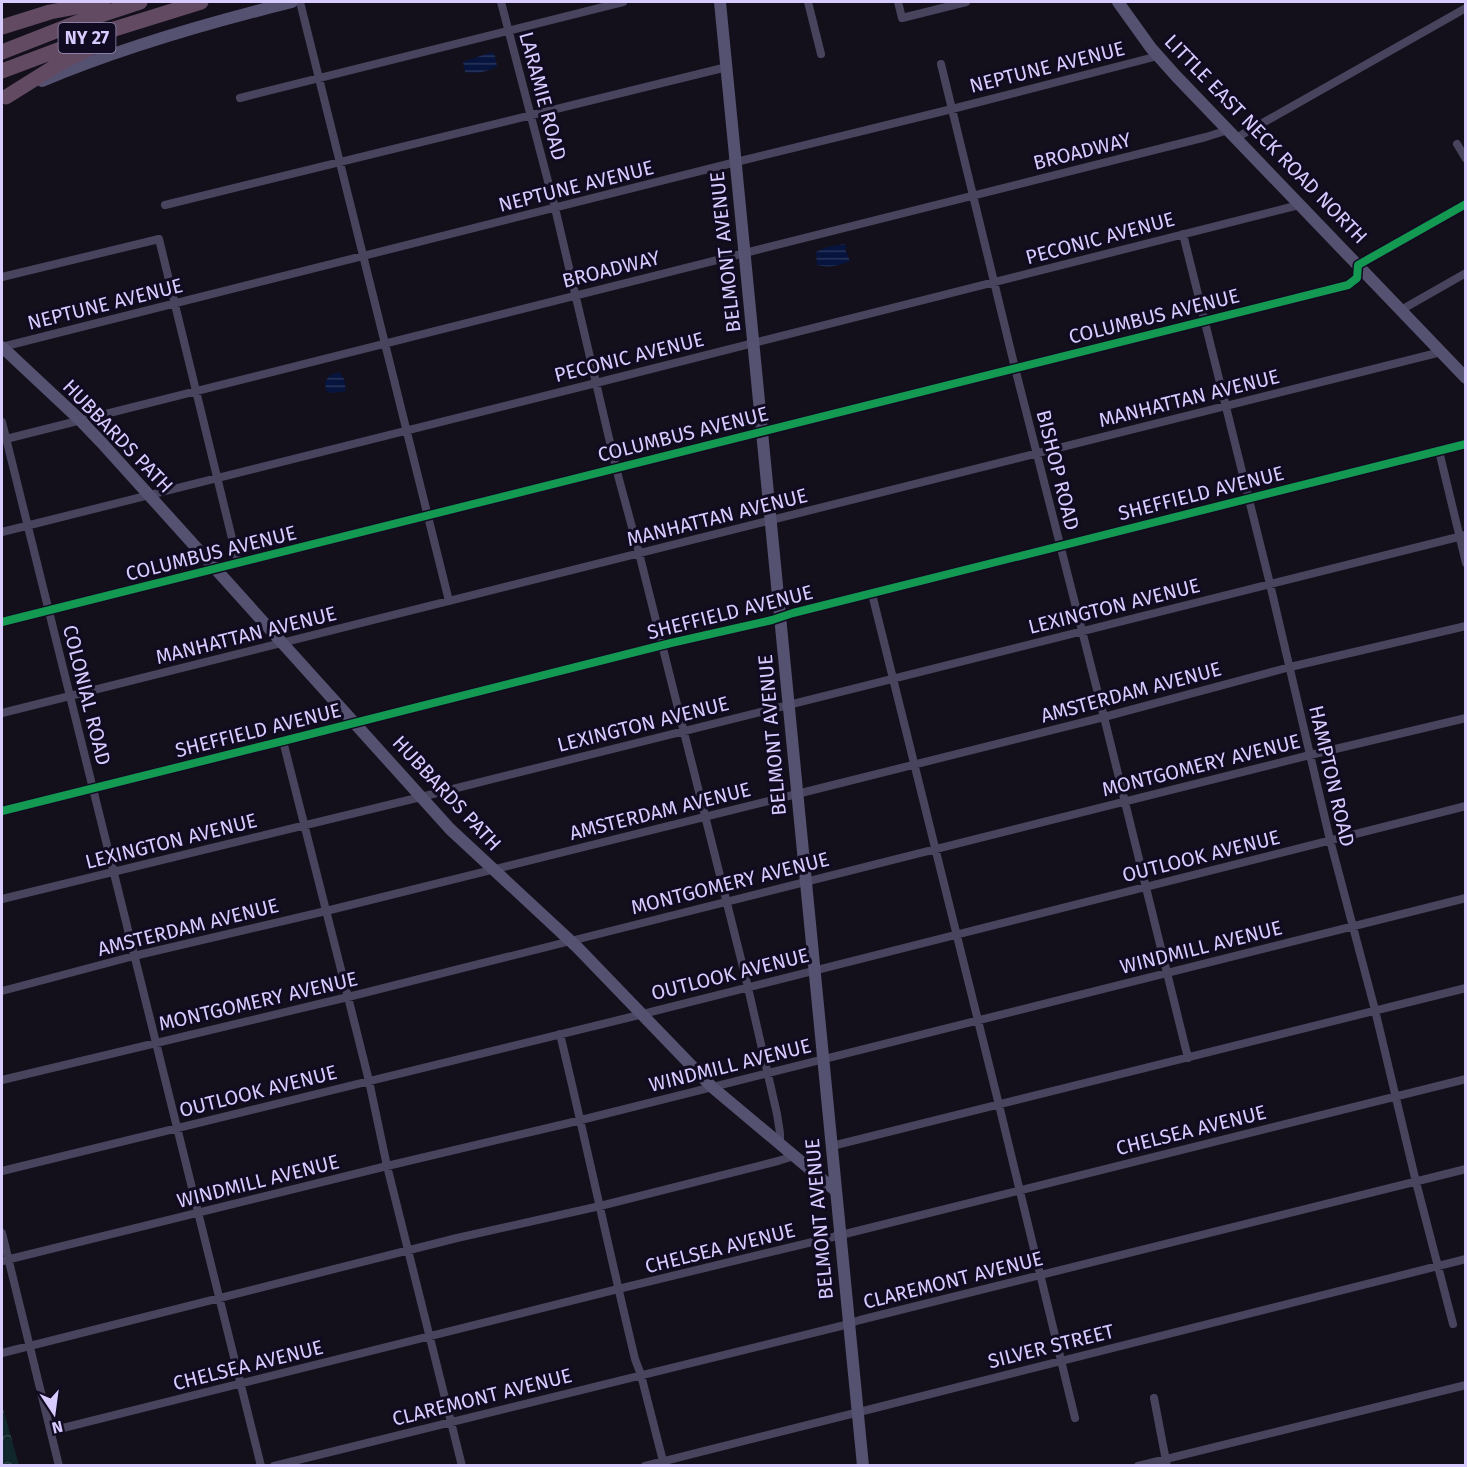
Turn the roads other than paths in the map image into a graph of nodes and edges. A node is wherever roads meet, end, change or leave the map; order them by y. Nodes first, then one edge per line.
1 (64, 2) edge
2 (103, 2) edge
3 (140, 2) edge
4 (201, 2) edge
5 (292, 2) edge
6 (300, 2) edge
7 (501, 2) edge
8 (622, 2) edge
9 (720, 2) edge
10 (808, 2) edge
11 (898, 2) edge
12 (966, 2) edge
13 (1122, 3) edge
14 (1466, 8) edge
15 (174, 9) junction
16 (2, 27) edge
17 (508, 30) junction
18 (2, 52) edge
19 (821, 54) dead end
20 (1158, 56) junction
21 (941, 64) dead end
22 (727, 67) junction
23 (2, 71) edge
24 (319, 78) junction
25 (4, 98) edge
26 (240, 98) dead end
27 (952, 109) junction
28 (531, 115) junction
29 (1232, 134) junction
30 (1457, 144) dead end
31 (1466, 159) edge
32 (340, 162) junction
33 (736, 162) junction
34 (972, 195) junction
35 (1466, 204) edge
36 (165, 205) dead end
37 (1299, 205) junction
38 (555, 208) junction
39 (1183, 234) junction
40 (744, 253) junction
41 (363, 257) junction
42 (1358, 265) junction
43 (1466, 273) edge
44 (2, 277) edge
45 (994, 283) junction
46 (576, 296) junction
47 (174, 304) junction
48 (1401, 310) junction
49 (1205, 321) junction
50 (385, 343) junction
51 (753, 343) junction
52 (2, 347) edge
53 (1441, 352) junction
54 (1015, 369) junction
55 (1466, 378) edge
56 (596, 383) junction
57 (196, 390) junction
58 (1226, 406) junction
59 (79, 419) junction
60 (2, 422) edge
61 (406, 430) junction
62 (762, 432) junction
63 (4, 439) edge
64 (1466, 444) edge
65 (1439, 451) junction
66 (1037, 453) junction
67 (616, 468) junction
68 (217, 477) junction
69 (148, 495) junction
70 (1249, 498) junction
71 (427, 515) junction
72 (770, 520) junction
73 (28, 525) junction
74 (2, 532) edge
75 (1462, 536) edge
76 (1060, 546) junction
77 (639, 553) junction
78 (238, 563) junction
79 (1466, 563) edge
80 (214, 569) junction
81 (1270, 584) junction
82 (872, 594) junction
83 (449, 601) junction
84 (49, 610) junction
85 (780, 617) junction
86 (2, 622) edge
87 (1466, 626) edge
88 (1082, 631) junction
89 (283, 643) junction
90 (662, 646) junction
91 (1290, 668) junction
92 (892, 679) junction
93 (70, 695) junction
94 (789, 705) junction
95 (2, 713) edge
96 (1104, 717) junction
97 (1466, 717) edge
98 (356, 723) junction
99 (684, 731) junction
100 (283, 741) junction
101 (1310, 755) junction
102 (913, 765) junction
103 (93, 788) junction
104 (797, 794) junction
105 (421, 797) junction
106 (1125, 802) junction
107 (1466, 806) edge
108 (2, 811) edge
109 (704, 817) junction
110 (304, 826) junction
111 (1330, 840) junction
112 (935, 849) junction
113 (493, 869) junction
114 (113, 872) junction
115 (806, 882) junction
116 (1145, 887) junction
117 (1466, 898) edge
118 (2, 899) edge
119 (726, 902) junction
120 (326, 911) junction
121 (1354, 926) junction
122 (956, 935) junction
123 (570, 940) junction
124 (134, 956) junction
125 (814, 970) junction
126 (1166, 972) junction
127 (748, 987) junction
128 (1466, 988) edge
129 (2, 991) edge
130 (348, 997) junction
131 (1375, 1010) junction
132 (641, 1014) junction
133 (977, 1020) junction
134 (560, 1034) junction
135 (155, 1043) junction
136 (1188, 1058) junction
137 (824, 1059) junction
138 (768, 1072) junction
139 (1466, 1079) edge
140 (2, 1080) edge
141 (369, 1081) junction
142 (712, 1087) junction
143 (1395, 1096) junction
144 (999, 1105) junction
145 (580, 1120) junction
146 (176, 1128) junction
147 (780, 1144) junction
148 (832, 1146) junction
149 (794, 1156) junction
150 (387, 1166) junction
151 (1466, 1169) edge
152 (2, 1172) edge
153 (1416, 1182) junction
154 (1019, 1190) junction
155 (836, 1191) junction
156 (600, 1206) junction
157 (198, 1213) junction
158 (2, 1233) edge
159 (840, 1236) junction
160 (408, 1251) junction
161 (1466, 1258) edge
162 (5, 1261) edge
163 (1438, 1265) junction
164 (1040, 1276) junction
165 (618, 1289) junction
166 (219, 1298) junction
167 (849, 1324) junction
168 (1453, 1324) dead end
169 (429, 1337) junction
170 (29, 1345) junction
171 (2, 1353) edge
172 (1061, 1361) junction
173 (640, 1375) junction
174 (240, 1383) junction
175 (1466, 1385) edge
176 (1154, 1398) dead end
177 (858, 1413) junction
178 (1075, 1418) dead end
179 (451, 1422) junction
180 (51, 1431) junction
181 (1166, 1462) edge
182 (663, 1463) edge
183 (59, 1466) edge
184 (261, 1466) edge
185 (274, 1466) edge
186 (462, 1466) edge
187 (645, 1466) edge
188 (863, 1466) edge
189 (1138, 1466) edge

1 - 16 main road
2 - 16 highway
3 - 18 highway, NY 27
4 - 15 highway, NY 27
5 - 25 main road
6 - 24 street
7 - 17 street, LARAMIE ROAD
8 - 17 street
9 - 22 main road, BELMONT AVENUE
10 - 19 street
11 - 12 street
13 - 20 main road, LITTLE EAST NECK ROAD NORTH
14 - 29 street, BROADWAY
15 - 23 highway, NY 27
15 - 25 highway
17 - 24 street
17 - 28 street, LARAMIE ROAD
20 - 27 street, NEPTUNE AVENUE
20 - 29 main road, LITTLE EAST NECK ROAD NORTH
21 - 27 street, BISHOP ROAD
22 - 28 street
22 - 33 main road, BELMONT AVENUE
24 - 26 street
24 - 32 street
27 - 33 street, NEPTUNE AVENUE
27 - 34 street, BISHOP ROAD
28 - 32 street
28 - 38 street, LARAMIE ROAD
29 - 34 street, BROADWAY
29 - 37 main road, LITTLE EAST NECK ROAD NORTH
30 - 31 street
32 - 36 street
32 - 41 street
33 - 38 street, NEPTUNE AVENUE
33 - 40 main road, BELMONT AVENUE
34 - 40 street, BROADWAY
34 - 45 street, BISHOP ROAD
35 - 42 street
37 - 39 street, PECONIC AVENUE
37 - 42 main road, LITTLE EAST NECK ROAD NORTH
38 - 41 street, NEPTUNE AVENUE
38 - 46 street, LARAMIE ROAD
39 - 45 street, PECONIC AVENUE
39 - 49 street, HAMPTON ROAD
40 - 46 street, BROADWAY
40 - 51 main road, BELMONT AVENUE
41 - 47 street, NEPTUNE AVENUE
41 - 50 street
42 - 48 main road, LITTLE EAST NECK ROAD NORTH
42 - 49 street, COLUMBUS AVENUE
43 - 48 street
44 - 47 street
45 - 51 street, PECONIC AVENUE
45 - 54 street, BISHOP ROAD
46 - 50 street, BROADWAY
46 - 56 street, LARAMIE ROAD
47 - 52 street, NEPTUNE AVENUE
47 - 57 street
48 - 53 main road, LITTLE EAST NECK ROAD NORTH
49 - 54 street, COLUMBUS AVENUE
49 - 58 street, HAMPTON ROAD
50 - 57 street, BROADWAY
50 - 61 street
51 - 56 street, PECONIC AVENUE
51 - 62 main road, BELMONT AVENUE
52 - 59 main road, HUBBARDS PATH
53 - 55 main road, LITTLE EAST NECK ROAD NORTH
53 - 58 street, MANHATTAN AVENUE
54 - 62 street, COLUMBUS AVENUE
54 - 66 street, BISHOP ROAD
56 - 61 street, PECONIC AVENUE
56 - 67 street, LARAMIE ROAD
57 - 59 street, BROADWAY
57 - 68 street
58 - 66 street, MANHATTAN AVENUE
58 - 70 street, HAMPTON ROAD
59 - 63 street, BROADWAY
59 - 69 main road, HUBBARDS PATH
60 - 63 street, COLONIAL ROAD
61 - 68 street, PECONIC AVENUE
61 - 71 street
62 - 67 street, COLUMBUS AVENUE
62 - 72 main road, BELMONT AVENUE
63 - 73 street, COLONIAL ROAD
64 - 65 street, SHEFFIELD AVENUE
65 - 70 street, SHEFFIELD AVENUE
65 - 75 street
66 - 72 street, MANHATTAN AVENUE
66 - 76 street, BISHOP ROAD
67 - 71 street, COLUMBUS AVENUE
67 - 77 street, LARAMIE ROAD
68 - 69 street, PECONIC AVENUE
68 - 78 street
69 - 73 street, PECONIC AVENUE
69 - 80 main road, HUBBARDS PATH
70 - 76 street, SHEFFIELD AVENUE
70 - 81 street, HAMPTON ROAD
71 - 78 street, COLUMBUS AVENUE
71 - 83 street
72 - 77 street, MANHATTAN AVENUE
72 - 85 main road, BELMONT AVENUE
73 - 74 street, PECONIC AVENUE
73 - 84 street, COLONIAL ROAD
75 - 79 street
75 - 81 street, LEXINGTON AVENUE
76 - 82 street, SHEFFIELD AVENUE
76 - 88 street, BISHOP ROAD
77 - 83 street, MANHATTAN AVENUE
77 - 90 street, LARAMIE ROAD
78 - 80 street, COLUMBUS AVENUE
80 - 84 street, COLUMBUS AVENUE
80 - 89 main road, HUBBARDS PATH
81 - 88 street, LEXINGTON AVENUE
81 - 91 street, HAMPTON ROAD
82 - 85 street, SHEFFIELD AVENUE
82 - 92 street
83 - 89 street, MANHATTAN AVENUE
84 - 86 street, COLUMBUS AVENUE
84 - 93 street, COLONIAL ROAD
85 - 90 street, SHEFFIELD AVENUE
85 - 94 main road, BELMONT AVENUE
87 - 91 street, AMSTERDAM AVENUE
88 - 92 street, LEXINGTON AVENUE
88 - 96 street, BISHOP ROAD
89 - 93 street, MANHATTAN AVENUE
89 - 98 main road, HUBBARDS PATH
90 - 98 street, SHEFFIELD AVENUE
90 - 99 street, LARAMIE ROAD
91 - 96 street, AMSTERDAM AVENUE
91 - 101 street, HAMPTON ROAD
92 - 94 street, LEXINGTON AVENUE
92 - 102 street
93 - 95 street, MANHATTAN AVENUE
93 - 103 street, COLONIAL ROAD
94 - 99 street, LEXINGTON AVENUE
94 - 104 main road, BELMONT AVENUE
96 - 102 street, AMSTERDAM AVENUE
96 - 106 street, BISHOP ROAD
97 - 101 street, MONTGOMERY AVENUE
98 - 100 street, SHEFFIELD AVENUE
98 - 105 main road, HUBBARDS PATH
99 - 105 street, LEXINGTON AVENUE
99 - 109 street, LARAMIE ROAD
100 - 103 street, SHEFFIELD AVENUE
100 - 110 street
101 - 106 street, MONTGOMERY AVENUE
101 - 111 street, HAMPTON ROAD
102 - 104 street, AMSTERDAM AVENUE
102 - 112 street
103 - 108 street, SHEFFIELD AVENUE
103 - 114 street, COLONIAL ROAD
104 - 109 street, AMSTERDAM AVENUE
104 - 115 main road, BELMONT AVENUE
105 - 110 street, LEXINGTON AVENUE
105 - 113 main road, HUBBARDS PATH
106 - 112 street, MONTGOMERY AVENUE
106 - 116 street, BISHOP ROAD
107 - 111 street, OUTLOOK AVENUE
109 - 113 street, AMSTERDAM AVENUE
109 - 119 street, LARAMIE ROAD
110 - 114 street, LEXINGTON AVENUE
110 - 120 street
111 - 116 street, OUTLOOK AVENUE
111 - 121 street, HAMPTON ROAD
112 - 115 street, MONTGOMERY AVENUE
112 - 122 street
113 - 120 street, AMSTERDAM AVENUE
113 - 123 main road, HUBBARDS PATH
114 - 118 street, LEXINGTON AVENUE
114 - 124 street, COLONIAL ROAD
115 - 119 street, MONTGOMERY AVENUE
115 - 125 main road, BELMONT AVENUE
116 - 122 street, OUTLOOK AVENUE
116 - 126 street, BISHOP ROAD
117 - 121 street, WINDMILL AVENUE
119 - 123 street, MONTGOMERY AVENUE
119 - 127 street, LARAMIE ROAD
120 - 124 street, AMSTERDAM AVENUE
120 - 130 street
121 - 126 street, WINDMILL AVENUE
121 - 131 street, HAMPTON ROAD
122 - 125 street, OUTLOOK AVENUE
122 - 133 street
123 - 130 street, MONTGOMERY AVENUE
123 - 132 main road, HUBBARDS PATH
124 - 129 street, AMSTERDAM AVENUE
124 - 135 street, COLONIAL ROAD
125 - 127 street, OUTLOOK AVENUE
125 - 137 main road, BELMONT AVENUE
126 - 133 street, WINDMILL AVENUE
126 - 136 street, BISHOP ROAD
127 - 132 street, OUTLOOK AVENUE
127 - 138 street, LARAMIE ROAD
128 - 131 street
130 - 135 street, MONTGOMERY AVENUE
130 - 141 street
131 - 136 street
131 - 143 street, HAMPTON ROAD
132 - 134 street, OUTLOOK AVENUE
132 - 142 main road, HUBBARDS PATH
133 - 137 street, WINDMILL AVENUE
133 - 144 street
134 - 141 street, OUTLOOK AVENUE
134 - 145 street
135 - 140 street, MONTGOMERY AVENUE
135 - 146 street, COLONIAL ROAD
136 - 144 street
137 - 138 street, WINDMILL AVENUE
137 - 148 main road, BELMONT AVENUE
138 - 142 street, WINDMILL AVENUE
138 - 147 street, LARAMIE ROAD
139 - 143 street, CHELSEA AVENUE
141 - 146 street, OUTLOOK AVENUE
141 - 150 street
142 - 145 street, WINDMILL AVENUE
142 - 147 main road, HUBBARDS PATH
143 - 153 street, HAMPTON ROAD
143 - 154 street, CHELSEA AVENUE
144 - 148 street
144 - 154 street
145 - 150 street, WINDMILL AVENUE
145 - 156 street
146 - 152 street, OUTLOOK AVENUE
146 - 157 street, COLONIAL ROAD
147 - 149 main road, HUBBARDS PATH
148 - 155 main road, BELMONT AVENUE
149 - 155 main road, HUBBARDS PATH
149 - 156 street
150 - 157 street, WINDMILL AVENUE
150 - 160 street
151 - 153 street, CLAREMONT AVENUE
153 - 163 street, HAMPTON ROAD
153 - 164 street, CLAREMONT AVENUE
154 - 159 street, CHELSEA AVENUE
154 - 164 street
155 - 159 main road, BELMONT AVENUE
156 - 160 street
156 - 165 street
157 - 162 street, WINDMILL AVENUE
157 - 166 street, COLONIAL ROAD
158 - 162 street
159 - 165 street, CHELSEA AVENUE
159 - 167 main road, BELMONT AVENUE
160 - 166 street
160 - 169 street
161 - 163 street, SILVER STREET
162 - 170 street
163 - 168 street, HAMPTON ROAD
163 - 172 street, SILVER STREET
164 - 167 street, CLAREMONT AVENUE
164 - 172 street
165 - 169 street, CHELSEA AVENUE
165 - 173 street
166 - 170 street
166 - 174 street, COLONIAL ROAD
167 - 173 street, CLAREMONT AVENUE
167 - 177 main road, BELMONT AVENUE
169 - 174 street, CHELSEA AVENUE
169 - 179 street
170 - 171 street
170 - 180 street
172 - 177 street, SILVER STREET
172 - 178 street
173 - 179 street, CLAREMONT AVENUE
173 - 182 street
174 - 180 street, CHELSEA AVENUE
174 - 184 street, COLONIAL ROAD
175 - 181 street
176 - 181 street
177 - 182 street, SILVER STREET
177 - 188 main road, BELMONT AVENUE
179 - 185 street, CLAREMONT AVENUE
179 - 186 street
180 - 183 street
181 - 189 street
182 - 187 street, SILVER STREET

